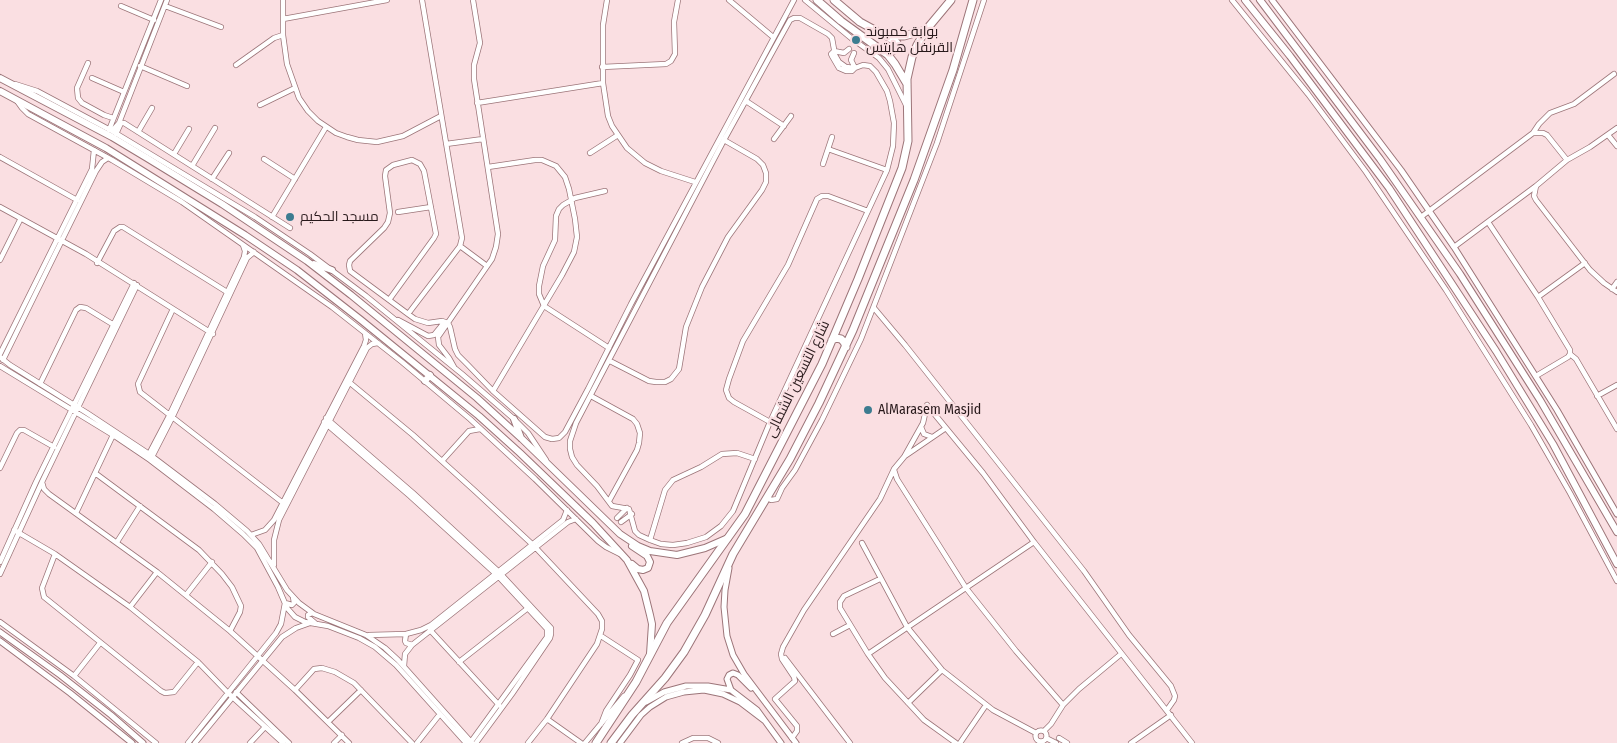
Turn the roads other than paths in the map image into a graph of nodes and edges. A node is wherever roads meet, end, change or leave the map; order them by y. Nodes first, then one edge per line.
1 (162, 0) edge
2 (167, 0) edge
3 (283, 0) edge
4 (387, 0) edge
5 (422, 0) edge
6 (473, 0) edge
7 (606, 0) edge
8 (678, 0) edge
9 (729, 0) edge
10 (794, 0) edge
11 (834, 0) edge
12 (951, 0) edge
13 (973, 0) edge
14 (984, 0) edge
15 (1232, 0) edge
16 (1245, 0) edge
17 (1260, 0) edge
18 (1272, 0) edge
19 (812, 1) edge
20 (360, 2) edge
21 (121, 6) dead end
22 (165, 6) junction
23 (283, 19) junction
24 (154, 20) junction
25 (221, 28) dead end
26 (926, 30) junction
27 (283, 35) junction
28 (887, 35) junction
29 (773, 37) junction
30 (860, 44) junction
31 (852, 45) junction
32 (879, 47) junction
33 (834, 51) junction
34 (88, 63) dead end
35 (236, 65) dead end
36 (140, 66) junction
37 (602, 67) junction
38 (855, 68) junction
39 (1614, 74) dead end
40 (92, 78) dead end
41 (2, 80) edge
42 (602, 83) junction
43 (907, 85) junction
44 (187, 86) dead end
45 (295, 88) junction
46 (0, 92) edge
47 (124, 92) junction
48 (17, 100) junction
49 (746, 101) junction
50 (477, 103) junction
51 (260, 105) dead end
52 (152, 108) dead end
53 (908, 109) junction
54 (442, 116) junction
55 (791, 116) dead end
56 (113, 118) junction
57 (784, 126) junction
58 (326, 127) junction
59 (214, 128) dead end
60 (1617, 128) edge
61 (189, 129) dead end
62 (111, 130) junction
63 (138, 132) junction
64 (1533, 133) junction
65 (618, 135) junction
66 (1608, 135) junction
67 (832, 137) dead end
68 (483, 139) junction
69 (774, 139) dead end
70 (724, 140) junction
71 (446, 144) junction
72 (1617, 146) edge
73 (94, 150) junction
74 (828, 150) junction
75 (230, 153) dead end
76 (590, 153) dead end
77 (174, 154) junction
78 (148, 156) junction
79 (0, 157) edge
80 (108, 158) junction
81 (264, 159) dead end
82 (1567, 160) junction
83 (823, 164) dead end
84 (192, 166) junction
85 (488, 167) junction
86 (887, 170) junction
87 (212, 179) junction
88 (296, 179) junction
89 (695, 182) junction
90 (1536, 186) junction
91 (605, 191) dead end
92 (77, 200) junction
93 (183, 200) junction
94 (571, 200) junction
95 (222, 204) junction
96 (431, 207) junction
97 (0, 208) edge
98 (868, 211) junction
99 (1429, 211) junction
100 (398, 212) dead end
101 (272, 217) junction
102 (1421, 217) junction
103 (20, 220) junction
104 (1488, 222) junction
105 (290, 228) dead end
106 (246, 235) junction
107 (59, 241) junction
108 (243, 245) junction
109 (460, 246) junction
110 (1454, 247) junction
111 (254, 252) junction
112 (0, 260) edge
113 (305, 260) junction
114 (97, 263) junction
115 (1585, 263) junction
116 (488, 266) junction
117 (297, 270) junction
118 (332, 270) junction
119 (1617, 282) edge
120 (135, 286) junction
121 (1615, 291) edge
122 (227, 292) junction
123 (1538, 297) junction
124 (389, 300) junction
125 (544, 306) junction
126 (338, 307) junction
127 (874, 308) junction
128 (172, 311) junction
129 (408, 314) junction
130 (1499, 316) junction
131 (395, 320) junction
132 (840, 322) junction
133 (1491, 322) junction
134 (448, 323) junction
135 (114, 324) junction
136 (853, 330) junction
137 (365, 333) junction
138 (210, 334) junction
139 (832, 340) junction
140 (378, 343) junction
141 (846, 347) junction
142 (609, 348) junction
143 (1570, 354) junction
144 (1, 357) edge
145 (610, 361) junction
146 (0, 366) edge
147 (455, 369) junction
148 (430, 375) junction
149 (1536, 376) junction
150 (425, 381) junction
151 (349, 382) junction
152 (40, 384) junction
153 (1617, 385) edge
154 (493, 391) junction
155 (591, 396) junction
156 (1597, 396) junction
157 (477, 398) junction
158 (469, 407) junction
159 (487, 407) junction
160 (76, 408) junction
161 (479, 416) junction
162 (171, 417) junction
163 (470, 419) junction
164 (514, 419) junction
165 (327, 422) junction
166 (770, 422) junction
167 (921, 427) junction
168 (946, 428) junction
169 (481, 429) junction
170 (1617, 429) edge
171 (469, 431) junction
172 (113, 435) junction
173 (932, 437) junction
174 (522, 439) junction
175 (54, 447) junction
176 (150, 457) junction
177 (904, 457) junction
178 (755, 459) junction
179 (528, 460) junction
180 (442, 461) junction
181 (550, 466) junction
182 (522, 467) junction
183 (0, 468) edge
184 (894, 469) junction
185 (95, 473) junction
186 (42, 482) junction
187 (36, 493) junction
188 (48, 494) junction
189 (767, 497) junction
190 (609, 501) junction
191 (283, 503) junction
192 (140, 506) junction
193 (627, 508) junction
194 (567, 510) junction
195 (76, 513) junction
196 (632, 514) junction
197 (1617, 514) edge
198 (576, 519) junction
199 (616, 523) junction
200 (16, 530) junction
201 (265, 530) junction
202 (1617, 532) edge
203 (251, 535) junction
204 (274, 535) junction
205 (729, 538) junction
206 (628, 540) junction
207 (650, 540) junction
208 (117, 542) junction
209 (1034, 542) junction
210 (862, 543) dead end
211 (534, 547) junction
212 (56, 554) junction
213 (625, 558) junction
214 (731, 558) junction
215 (0, 562) edge
216 (212, 562) junction
217 (1617, 564) edge
218 (275, 569) junction
219 (157, 572) junction
220 (0, 574) edge
221 (499, 575) junction
222 (880, 579) junction
223 (1617, 581) edge
224 (966, 588) junction
225 (186, 595) junction
226 (293, 597) junction
227 (285, 603) junction
228 (130, 607) junction
229 (528, 608) junction
230 (312, 613) junction
231 (0, 622) edge
232 (281, 624) junction
233 (313, 624) junction
234 (850, 625) junction
235 (907, 627) junction
236 (430, 630) junction
237 (230, 631) junction
238 (290, 631) junction
239 (2, 633) edge
240 (406, 634) junction
241 (832, 634) dead end
242 (366, 635) junction
243 (601, 636) junction
244 (12, 640) junction
245 (0, 642) edge
246 (100, 643) junction
247 (412, 645) junction
248 (8, 647) junction
249 (650, 654) junction
250 (868, 654) junction
251 (1121, 654) junction
252 (261, 658) junction
253 (785, 658) dead end
254 (198, 662) junction
255 (459, 662) junction
256 (404, 666) junction
257 (942, 670) junction
258 (74, 676) junction
259 (632, 689) junction
260 (295, 690) junction
261 (361, 690) junction
262 (731, 690) junction
263 (232, 693) junction
264 (761, 697) junction
265 (643, 703) junction
266 (908, 703) junction
267 (499, 705) junction
268 (986, 705) junction
269 (1063, 705) junction
270 (115, 709) junction
271 (1167, 710) junction
272 (440, 714) junction
273 (111, 715) junction
274 (1170, 715) junction
275 (547, 719) junction
276 (765, 721) junction
277 (328, 722) junction
278 (601, 724) junction
279 (265, 726) junction
280 (1044, 731) junction
281 (1036, 733) junction
282 (342, 735) junction
283 (792, 738) junction
284 (1046, 738) junction
285 (1059, 738) dead end
286 (1037, 742) edge
287 (132, 743) edge
288 (143, 743) edge
289 (156, 743) edge
290 (188, 743) edge
291 (195, 743) edge
292 (250, 743) edge
293 (283, 743) edge
294 (289, 743) edge
295 (334, 743) edge
296 (350, 743) edge
297 (412, 743) edge
298 (417, 743) edge
299 (471, 743) edge
300 (528, 743) edge
301 (581, 743) edge
302 (585, 743) edge
303 (596, 743) edge
304 (611, 743) edge
305 (620, 743) edge
306 (682, 743) edge
307 (718, 743) edge
308 (781, 743) edge
309 (796, 743) edge
310 (850, 743) edge
311 (956, 743) edge
312 (960, 743) edge
313 (1056, 743) edge
314 (1067, 743) edge
315 (1131, 743) edge
316 (1192, 743) edge

1 - 24 street
2 - 22 street
3 - 23 street
4 - 20 street
5 - 54 street
6 - 50 street
7 - 37 street
8 - 37 street
9 - 29 street
10 - 29 street
11 - 28 main road
12 - 26 main road, شارع التسعين الشمالى
13 - 136 main road, شارع التسعين الشمالى
14 - 127 street
15 - 223 street
16 - 217 main road
17 - 102 main road
18 - 99 street
19 - 31 street
19 - 32 main road
20 - 23 street
21 - 24 street
22 - 25 street
22 - 36 street
23 - 27 street
24 - 47 street
26 - 28 main road
26 - 43 main road, شارع التسعين الشمالى
27 - 35 street
27 - 45 street
28 - 32 main road
29 - 89 street
30 - 31 street
30 - 38 street
30 - 53 street
31 - 33 street
32 - 43 main road
33 - 38 street
33 - 49 street
34 - 56 street
36 - 44 street
36 - 62 street
37 - 42 street
38 - 86 street
39 - 64 street
40 - 47 street
41 - 62 street
41 - 78 main road
42 - 50 street
42 - 65 street
43 - 53 main road, شارع التسعين الشمالى
45 - 51 street
45 - 58 street
46 - 48 main road
47 - 56 street
48 - 73 street
48 - 93 main road
49 - 57 street
49 - 70 street
50 - 68 street
52 - 63 street
53 - 132 main road, شارع التسعين الشمالى
54 - 58 street
54 - 71 street
55 - 57 street
56 - 62 street
57 - 69 street
58 - 88 street
59 - 84 street
60 - 66 street
61 - 77 street
62 - 63 street
62 - 78 street
63 - 77 street
64 - 82 street
64 - 99 street
65 - 76 street
65 - 89 street
66 - 72 street
66 - 82 street
67 - 74 street
68 - 71 street
68 - 85 street
70 - 145 street
70 - 145 street
71 - 109 street
73 - 80 street
73 - 92 street
74 - 83 street
74 - 86 street
75 - 87 street
77 - 84 street
78 - 95 main road
78 - 118 street
79 - 92 street
80 - 93 street
80 - 107 street
81 - 88 street
82 - 90 street
84 - 87 street
85 - 94 street
85 - 116 street
86 - 98 street
87 - 101 street
88 - 101 street
89 - 142 street
90 - 104 street
90 - 115 street
91 - 94 street
92 - 107 street
93 - 106 main road
93 - 108 street
94 - 125 street
94 - 125 street
95 - 106 main road
95 - 113 main road
96 - 100 street
96 - 124 street
96 - 124 street
97 - 103 street
97 - 107 street
98 - 166 street
98 - 166 street
99 - 102 street
99 - 110 street
101 - 105 street
102 - 133 main road
103 - 107 street
103 - 112 street
104 - 110 street
104 - 123 street
106 - 117 main road
107 - 114 street
107 - 144 street
108 - 111 street
108 - 122 street
109 - 116 street
109 - 129 street
110 - 130 street
111 - 126 street
111 - 138 street
113 - 117 main road
113 - 118 main road
113 - 157 main road
114 - 120 street
114 - 122 street
115 - 121 street
115 - 123 street
116 - 134 street
117 - 126 main road
118 - 131 street
119 - 121 street
120 - 128 street
120 - 135 street
120 - 138 street
120 - 160 street
122 - 138 street
123 - 143 street
124 - 129 street
125 - 142 street
125 - 154 street
126 - 137 street
126 - 148 main road
127 - 189 street
127 - 271 street
128 - 138 street
128 - 162 street
129 - 134 street
130 - 133 main road
130 - 149 street
131 - 134 street
131 - 147 street
132 - 136 main road
132 - 139 main road, شارع التسعين الشمالى
133 - 202 main road
134 - 147 street
134 - 154 street
135 - 152 street
135 - 160 street
136 - 141 main road, شارع التسعين الشمالى
137 - 140 street
137 - 165 street
138 - 162 street
139 - 141 main road
139 - 205 main road, شارع التسعين الشمالى
140 - 150 street
140 - 151 street
141 - 189 main road, شارع التسعين الشمالى
142 - 154 street
143 - 149 street
143 - 156 street
144 - 146 street
144 - 152 street
145 - 155 street
146 - 160 street
147 - 164 street
148 - 150 main road
148 - 158 main road
149 - 197 street
150 - 163 street
151 - 165 street
151 - 180 street
152 - 160 street
153 - 156 street
155 - 190 street
155 - 190 street
156 - 170 street
157 - 158 main road
157 - 159 main road
158 - 161 main road
159 - 161 main road
159 - 174 main road
160 - 172 street
160 - 175 street
160 - 176 street
160 - 186 street
161 - 179 main road
162 - 176 street
162 - 191 street
163 - 169 street
163 - 171 street
164 - 174 main road
164 - 181 street
165 - 191 street
165 - 204 street
165 - 221 street
166 - 178 street
167 - 168 street
167 - 173 street
167 - 177 street
168 - 173 street
168 - 209 street
169 - 171 street
169 - 182 street
171 - 180 street
172 - 176 street
172 - 185 street
173 - 177 street
174 - 181 main road
175 - 183 street
175 - 200 street
176 - 203 street
176 - 227 street
177 - 184 street
178 - 207 street
178 - 207 street
179 - 182 main road
179 - 213 main road
180 - 211 street
181 - 199 main road
182 - 194 street
184 - 224 street
184 - 283 street
185 - 192 street
185 - 195 street
186 - 187 street
186 - 188 street
187 - 188 street
187 - 200 street
188 - 195 street
189 - 214 main road, شارع التسعين الشمالى
190 - 193 street
191 - 201 street
192 - 208 street
192 - 216 street
193 - 196 street
193 - 199 street
194 - 198 street
194 - 211 street
195 - 208 street
196 - 199 street
196 - 207 street
198 - 211 street
198 - 213 street
199 - 206 main road
200 - 212 street
200 - 215 street
200 - 220 street
201 - 203 street
201 - 204 street
203 - 218 street
204 - 218 street
205 - 206 main road
205 - 249 main road, شارع التسعين الشمالى
206 - 213 main road
208 - 219 street
209 - 224 street
209 - 251 street
210 - 222 street
211 - 221 street
211 - 243 street
212 - 228 street
212 - 246 street
213 - 249 main road
214 - 264 street
214 - 265 main road, شارع التسعين الشمالى
216 - 225 street
216 - 237 street
218 - 226 street
219 - 225 street
219 - 228 street
221 - 229 street
221 - 236 street
221 - 240 street
221 - 299 street
222 - 234 street
222 - 235 street
224 - 235 street
224 - 269 street
225 - 237 street
226 - 227 street
226 - 230 street
227 - 232 street
227 - 233 street
228 - 254 street
229 - 255 street
229 - 267 street
230 - 233 street
230 - 242 street
231 - 258 street
232 - 238 street
232 - 252 street
233 - 238 street
233 - 272 street
234 - 241 street
234 - 250 street
235 - 250 street
235 - 257 street
236 - 247 street
236 - 255 street
237 - 252 street
238 - 252 street
239 - 244 street
239 - 245 street
240 - 242 street
240 - 247 street
242 - 256 street
243 - 275 street
243 - 278 street
244 - 248 street
244 - 273 street
245 - 248 street
246 - 254 street
246 - 258 street
247 - 256 street
248 - 287 street
249 - 259 main road, شارع التسعين الشمالى
250 - 266 street
251 - 269 street
251 - 271 street
252 - 260 street
252 - 263 street
253 - 310 street
254 - 263 street
255 - 267 street
256 - 299 street
257 - 266 street
257 - 268 street
258 - 270 street
259 - 278 street
259 - 303 main road, شارع التسعين الشمالى
260 - 261 street
260 - 277 street
261 - 277 street
261 - 297 street
262 - 264 street
262 - 265 street
262 - 276 street
263 - 279 street
263 - 290 street
263 - 291 street
263 - 294 street
264 - 283 street
265 - 304 main road, شارع التسعين الشمالى
266 - 311 street
267 - 299 street
268 - 281 street
268 - 312 street
269 - 280 street
270 - 273 street
270 - 289 street
271 - 274 street
272 - 298 street
272 - 299 street
273 - 288 street
274 - 315 street
274 - 316 street
275 - 300 street
275 - 301 street
276 - 305 street
276 - 308 street
277 - 282 street
278 - 302 street
279 - 292 street
279 - 293 street
280 - 281 street
280 - 284 street
281 - 286 street
282 - 295 street
282 - 296 street
283 - 309 street
284 - 286 street
284 - 313 street
285 - 314 street
306 - 307 street

